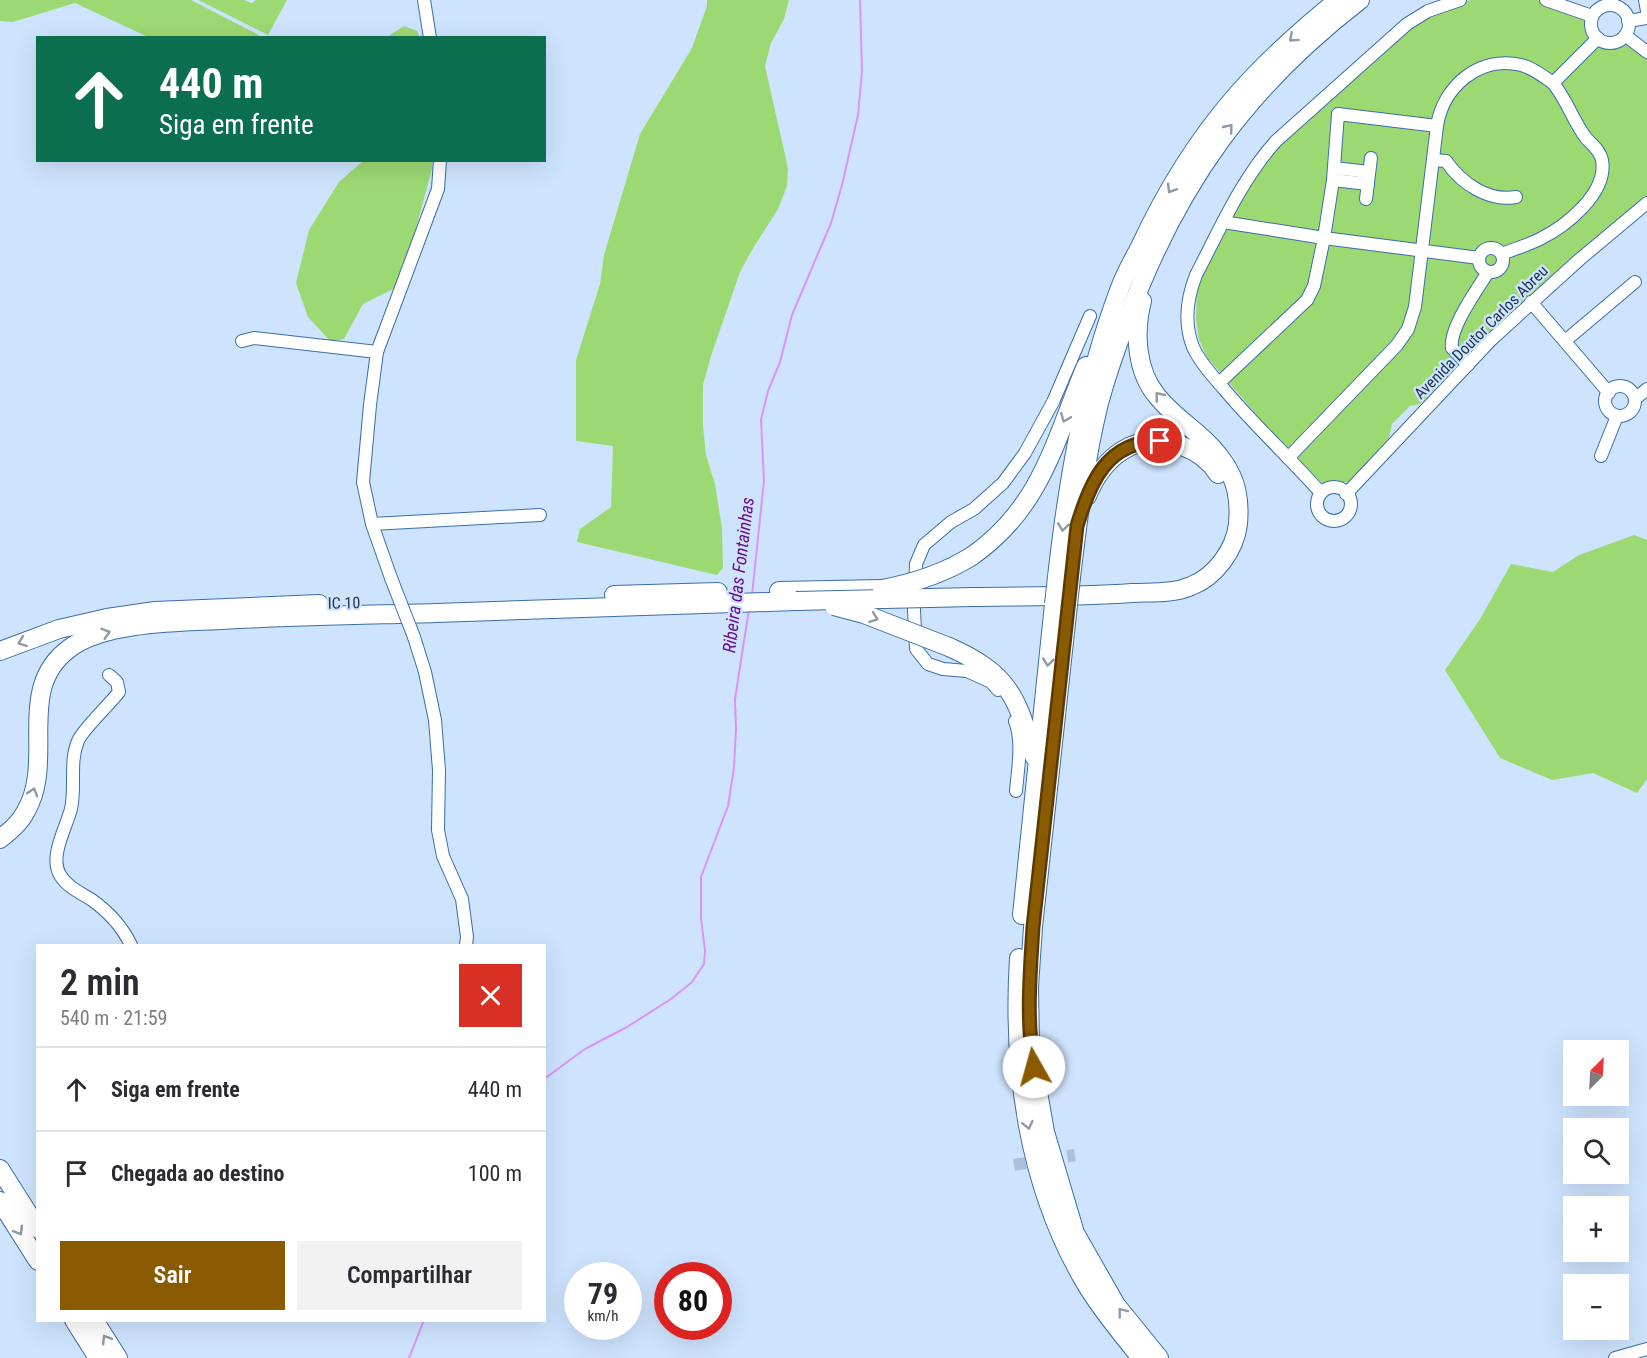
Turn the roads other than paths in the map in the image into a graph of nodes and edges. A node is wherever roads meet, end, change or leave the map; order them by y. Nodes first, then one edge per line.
1 (424, 0) edge
2 (1338, 0) edge
3 (1360, 0) edge
4 (1460, 0) edge
5 (1546, 0) edge
6 (1645, 0) edge
7 (1647, 11) edge
8 (1592, 16) junction
9 (1647, 18) edge
10 (1628, 21) junction
11 (430, 36) edge
12 (1626, 36) junction
13 (1598, 38) junction
14 (1647, 52) edge
15 (1553, 83) junction
16 (1322, 99) junction
17 (1338, 114) junction
18 (1437, 126) junction
19 (1371, 158) dead end
20 (1434, 160) junction
21 (440, 162) edge
22 (1333, 174) junction
23 (1369, 178) junction
24 (1516, 197) dead end
25 (1366, 199) dead end
26 (1647, 202) edge
27 (1223, 222) junction
28 (1164, 230) junction
29 (1324, 238) junction
30 (1421, 251) junction
31 (1502, 254) junction
32 (1479, 258) junction
33 (1488, 272) junction
34 (1635, 282) dead end
35 (1120, 287) junction
36 (1531, 302) junction
37 (1090, 316) dead end
38 (242, 341) dead end
39 (1565, 341) junction
40 (377, 352) junction
41 (1468, 365) junction
42 (1219, 383) junction
43 (1647, 389) edge
44 (1609, 393) junction
45 (1635, 399) junction
46 (1617, 416) junction
47 (1601, 456) dead end
48 (1288, 458) junction
49 (1322, 493) junction
50 (1347, 494) junction
51 (540, 515) dead end
52 (372, 524) junction
53 (1077, 526) junction
54 (1064, 577) junction
55 (882, 589) junction
56 (973, 592) junction
57 (796, 601) junction
58 (1061, 605) junction
59 (0, 651) edge
60 (109, 675) dead end
61 (1037, 766) junction
62 (1016, 791) dead end
63 (0, 839) edge
64 (130, 944) edge
65 (466, 944) edge
66 (0, 1169) edge
67 (0, 1201) edge
68 (36, 1226) edge
69 (36, 1258) edge
70 (75, 1322) edge
71 (95, 1322) edge
72 (1647, 1349) edge
73 (98, 1358) edge
74 (118, 1358) edge
75 (1139, 1358) edge
76 (1158, 1358) edge
77 (1615, 1358) edge

1 - 11 street
2 -> 35 highway
28 -> 3 highway
4 - 16 street
5 - 8 street
6 - 7 street
8 - 10 street
8 - 13 street
9 - 10 street
10 - 12 street
12 - 13 street
12 - 14 street
13 - 15 street
15 - 18 street
15 - 31 street
16 - 17 street
16 - 27 street
17 - 18 street
17 - 22 street
18 - 20 street
19 - 23 street
20 - 24 street
20 - 30 street
21 - 40 street
22 - 23 street
22 - 29 street
23 - 25 street
26 - 36 street, Avenida Doutor Carlos Abreu
27 - 29 street
27 - 42 street
28 - 53 highway
56 -> 28 highway, IC 10
29 - 30 street
29 - 42 street
30 - 32 street
30 - 48 street
31 - 32 street
31 - 33 street
32 - 33 street
33 - 41 street
34 - 39 street
35 -> 54 highway
35 -> 55 highway, IC 10, bridge
36 - 39 street
36 - 41 street, Avenida Doutor Carlos Abreu
37 - 62 street
38 - 40 street
39 - 44 street
40 - 52 street
41 - 50 street, Avenida Doutor Carlos Abreu
42 - 48 street
43 - 45 street
44 - 45 street
44 - 46 street
45 - 46 street
46 - 47 street
48 - 49 street
49 - 50 street
49 - 50 street
51 - 52 street
52 - 65 street, bridge
53 - 54 highway
53 - 56 highway, IC 10
54 - 58 highway, bridge
55 - 56 highway, IC 10, bridge
55 -> 59 highway, IC 10 / IC 10
56 - 57 highway, IC 10, bridge
57 -> 61 highway, IC 10, bridge
63 -> 57 highway, IC 10
58 -> 61 highway
76 -> 58 highway
60 - 64 street
61 -> 75 highway
66 - 68 highway
67 -> 69 highway
70 - 73 highway
74 -> 71 highway
72 - 77 street

